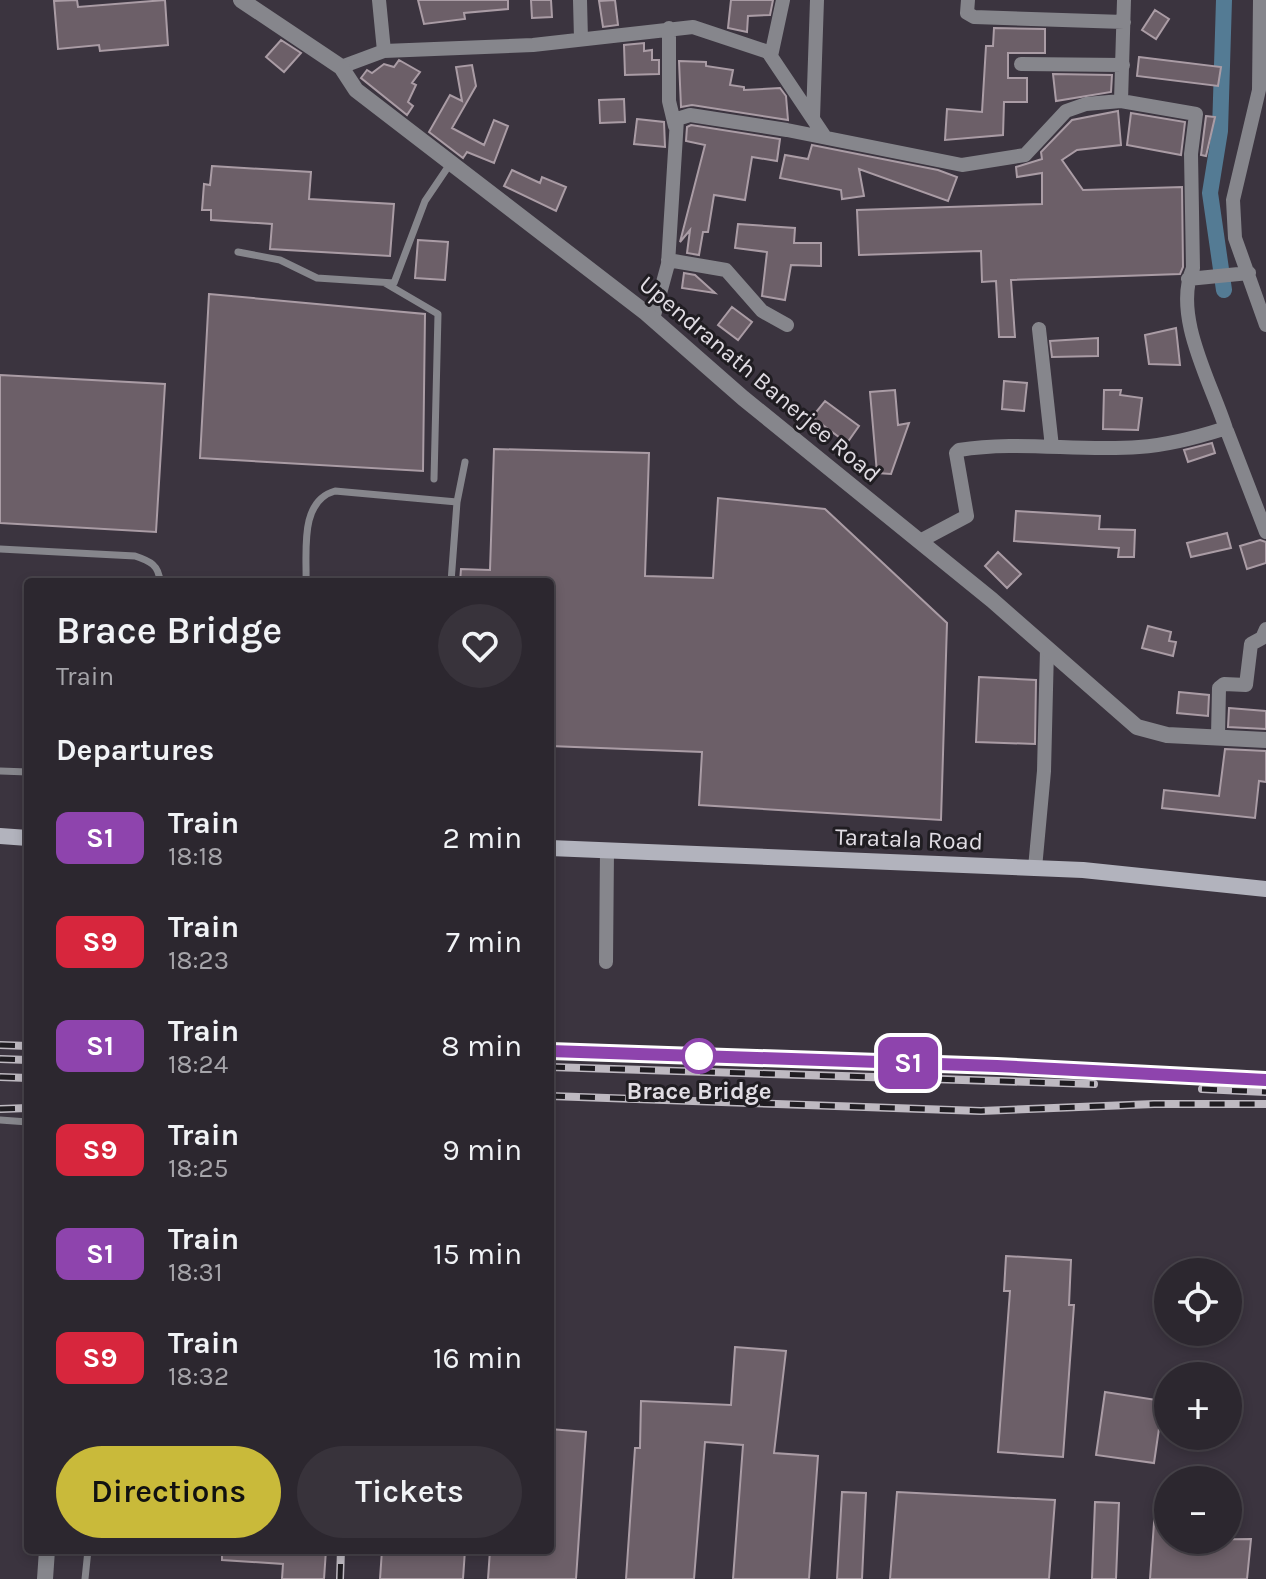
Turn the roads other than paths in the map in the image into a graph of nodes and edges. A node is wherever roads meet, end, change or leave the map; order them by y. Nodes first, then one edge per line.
1 (241, 0) edge
2 (379, 0) edge
3 (580, 0) edge
4 (783, 0) edge
5 (817, 0) edge
6 (968, 0) edge
7 (1124, 0) edge
8 (1260, 0) edge
9 (1124, 22) junction
10 (669, 28) junction
11 (1264, 36) edge
12 (581, 39) junction
13 (384, 51) junction
14 (771, 56) junction
15 (1021, 64) dead end
16 (1123, 65) junction
17 (341, 67) junction
18 (1121, 101) junction
19 (813, 118) junction
20 (675, 126) junction
21 (825, 137) junction
22 (450, 164) junction
23 (238, 252) dead end
24 (668, 260) junction
25 (1249, 273) junction
26 (1188, 279) junction
27 (383, 281) junction
28 (653, 319) junction
29 (787, 325) dead end
30 (1266, 325) edge
31 (1039, 329) dead end
32 (1226, 429) junction
33 (1052, 447) junction
34 (465, 462) dead end
35 (434, 479) dead end
36 (457, 502) junction
37 (1266, 532) edge
38 (920, 541) junction
39 (0, 549) edge
40 (160, 578) edge
41 (306, 578) edge
42 (451, 578) edge
43 (1266, 629) edge
44 (1047, 649) junction
45 (1218, 736) junction
46 (1266, 740) edge
47 (0, 771) edge
48 (24, 772) edge
49 (0, 836) edge
50 (24, 838) edge
51 (554, 848) edge
52 (607, 851) junction
53 (1035, 868) junction
54 (1266, 889) edge
55 (606, 962) dead end
56 (0, 1120) edge
57 (24, 1122) edge
58 (47, 1554) edge
59 (88, 1554) edge
60 (45, 1579) edge
61 (85, 1579) edge

1 - 17 street, Upendranath Banerjee Road
2 - 13 street
3 - 12 street
4 - 14 street
5 - 19 street
6 - 9 street
7 - 9 street
8 - 11 street
9 - 16 street
10 - 12 street
10 - 14 street
10 - 20 street
11 - 25 street
12 - 13 street
13 - 17 street
14 - 19 street
15 - 16 street
16 - 18 street
17 - 22 street, Upendranath Banerjee Road
18 - 21 street
18 - 26 street
19 - 21 street
20 - 21 street
20 - 24 street
22 - 27 lane
22 - 28 street, Upendranath Banerjee Road
23 - 27 lane
24 - 28 street
24 - 29 street
25 - 26 street
25 - 30 street
26 - 32 street
27 - 35 lane
28 - 38 street, Upendranath Banerjee Road
31 - 33 street
32 - 33 street
32 - 37 street
33 - 38 street
34 - 36 lane
36 - 41 lane
36 - 42 lane
38 - 44 street, Upendranath Banerjee Road
39 - 40 lane
43 - 45 street
44 - 45 street, Upendranath Banerjee Road
44 - 53 street
45 - 46 street, Upendranath Banerjee Road
47 - 48 lane
49 - 50 main road
51 - 52 main road, Taratala Road
52 - 53 main road, Taratala Road
52 - 55 street
53 - 54 main road, Taratala Road
56 - 57 lane
58 - 60 street
59 - 61 lane

